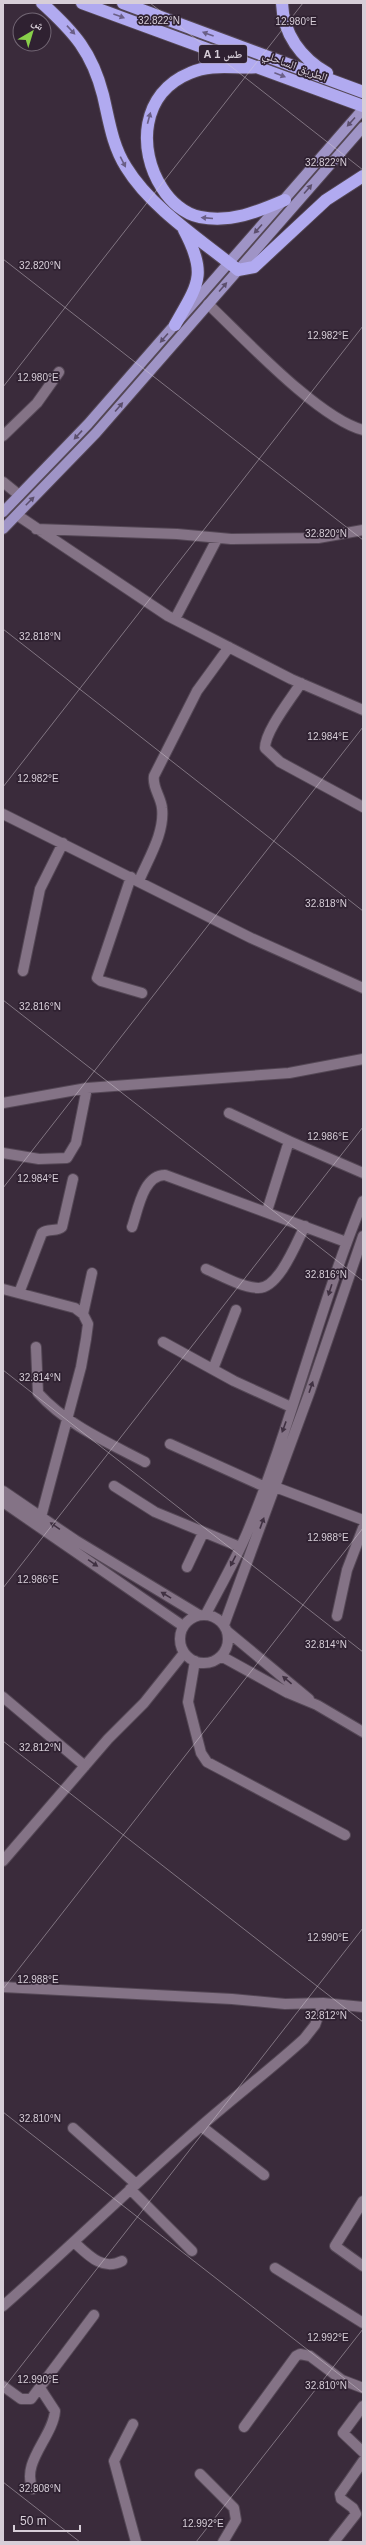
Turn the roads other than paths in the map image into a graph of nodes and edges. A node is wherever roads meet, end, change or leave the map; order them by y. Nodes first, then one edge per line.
1 (42, 3) edge
2 (82, 3) edge
3 (123, 3) edge
4 (282, 3) edge
5 (259, 67) junction
6 (358, 90) edge
7 (363, 106) edge
8 (363, 109) edge
9 (363, 127) edge
10 (363, 176) edge
11 (285, 200) junction
12 (182, 226) junction
13 (233, 266) junction
14 (208, 304) junction
15 (175, 325) junction
16 (59, 372) dead end
17 (363, 430) edge
18 (3, 436) edge
19 (3, 482) edge
20 (19, 496) junction
21 (3, 512) edge
22 (17, 515) junction
23 (3, 529) edge
24 (36, 530) junction
25 (363, 530) edge
26 (217, 539) junction
27 (175, 619) junction
28 (229, 647) junction
29 (301, 683) junction
30 (363, 710) edge
31 (363, 807) edge
32 (3, 814) edge
33 (63, 843) junction
34 (135, 879) junction
35 (23, 971) dead end
36 (363, 988) edge
37 (142, 993) dead end
38 (363, 1059) edge
39 (87, 1088) junction
40 (3, 1103) edge
41 (229, 1113) dead end
42 (289, 1141) junction
43 (3, 1153) edge
44 (363, 1173) edge
45 (73, 1179) dead end
46 (363, 1201) edge
47 (268, 1211) junction
48 (305, 1226) junction
49 (132, 1227) dead end
50 (363, 1236) edge
51 (346, 1242) junction
52 (206, 1269) dead end
53 (92, 1273) dead end
54 (3, 1289) edge
55 (19, 1293) junction
56 (236, 1310) dead end
57 (83, 1314) junction
58 (163, 1342) dead end
59 (36, 1347) dead end
60 (213, 1369) junction
61 (291, 1407) junction
62 (66, 1420) junction
63 (170, 1444) dead end
64 (145, 1462) dead end
65 (114, 1486) dead end
66 (263, 1486) junction
67 (275, 1487) junction
68 (3, 1490) edge
69 (3, 1502) edge
70 (41, 1517) junction
71 (363, 1520) edge
72 (363, 1528) edge
73 (203, 1533) junction
74 (240, 1547) junction
75 (187, 1567) dead end
76 (203, 1615) junction
77 (337, 1616) dead end
78 (183, 1626) junction
79 (225, 1628) junction
80 (184, 1653) junction
81 (221, 1656) junction
82 (195, 1661) junction
83 (3, 1697) edge
84 (316, 1705) junction
85 (363, 1732) edge
86 (85, 1766) junction
87 (345, 1835) dead end
88 (3, 1862) edge
89 (3, 1986) edge
90 (323, 2003) junction
91 (363, 2007) edge
92 (201, 2126) junction
93 (73, 2128) dead end
94 (264, 2176) dead end
95 (133, 2187) junction
96 (363, 2201) edge
97 (75, 2243) junction
98 (192, 2252) dead end
99 (122, 2261) dead end
100 (363, 2266) edge
101 (274, 2268) dead end
102 (3, 2306) edge
103 (94, 2315) dead end
104 (363, 2323) edge
105 (3, 2386) edge
106 (40, 2388) junction
107 (363, 2388) edge
108 (363, 2406) edge
109 (133, 2424) dead end
110 (244, 2427) dead end
111 (363, 2452) edge
112 (363, 2461) edge
113 (200, 2474) dead end
114 (33, 2489) dead end
115 (136, 2542) edge
116 (223, 2542) edge
117 (334, 2542) edge

1 -> 12 highway
2 -> 5 highway, الطريق الساحلي / A 1 طس
6 -> 3 highway, الطريق الساحلي / A 1 طس
4 - 6 highway
5 -> 7 highway, الطريق الساحلي / A 1 طس
11 -> 5 highway
8 -> 11 main road
13 -> 9 main road
10 - 13 highway
11 -> 13 main road
12 - 13 highway
12 - 15 highway
14 -> 13 main road
13 - 15 main road
14 - 17 street
22 -> 14 main road
15 -> 20 main road
16 - 18 street
19 - 20 street
20 - 21 main road
22 - 23 main road
22 - 24 street
24 - 26 street
24 - 27 street
25 - 26 street
26 - 27 street
27 - 28 street
28 - 29 street
28 - 34 street
29 - 30 street
29 - 31 street
32 - 33 street
33 - 34 street
33 - 35 street
34 - 36 street
34 - 37 street
38 - 39 street
39 - 40 street
39 - 43 street
41 - 42 street
42 - 44 street
42 - 47 street
45 - 55 street
46 - 51 street
47 - 48 street
47 - 49 street
48 - 51 street
48 - 52 street
67 -> 50 street
51 -> 61 street
53 - 57 street
54 - 55 street
55 - 57 street
56 - 60 street
57 - 62 street
58 - 60 street
59 - 62 street
60 - 61 street
61 -> 66 street
62 - 64 street
62 - 70 street
63 - 66 street
65 - 73 street
66 - 74 street
67 - 71 street
79 -> 67 street
68 - 70 street
69 -> 78 street
76 -> 70 street
72 - 77 street
73 - 74 street
73 - 75 street
74 -> 76 street
76 - 78 street
76 - 79 street
78 - 80 street
79 - 81 street
84 -> 79 street
80 - 82 street
80 - 86 street
81 - 82 street
81 - 84 street
82 - 87 street
83 - 86 street
84 - 85 street
86 - 88 street
89 - 90 street
90 - 91 street
90 - 92 street
92 - 94 street
92 - 95 street
93 - 95 street
95 - 97 street
95 - 98 street
96 - 100 street
97 - 99 street
97 - 102 street
101 - 104 street
103 - 106 street
105 - 106 street
106 - 114 street
107 - 110 street
108 - 111 street
109 - 115 street
112 - 117 street
113 - 116 street

